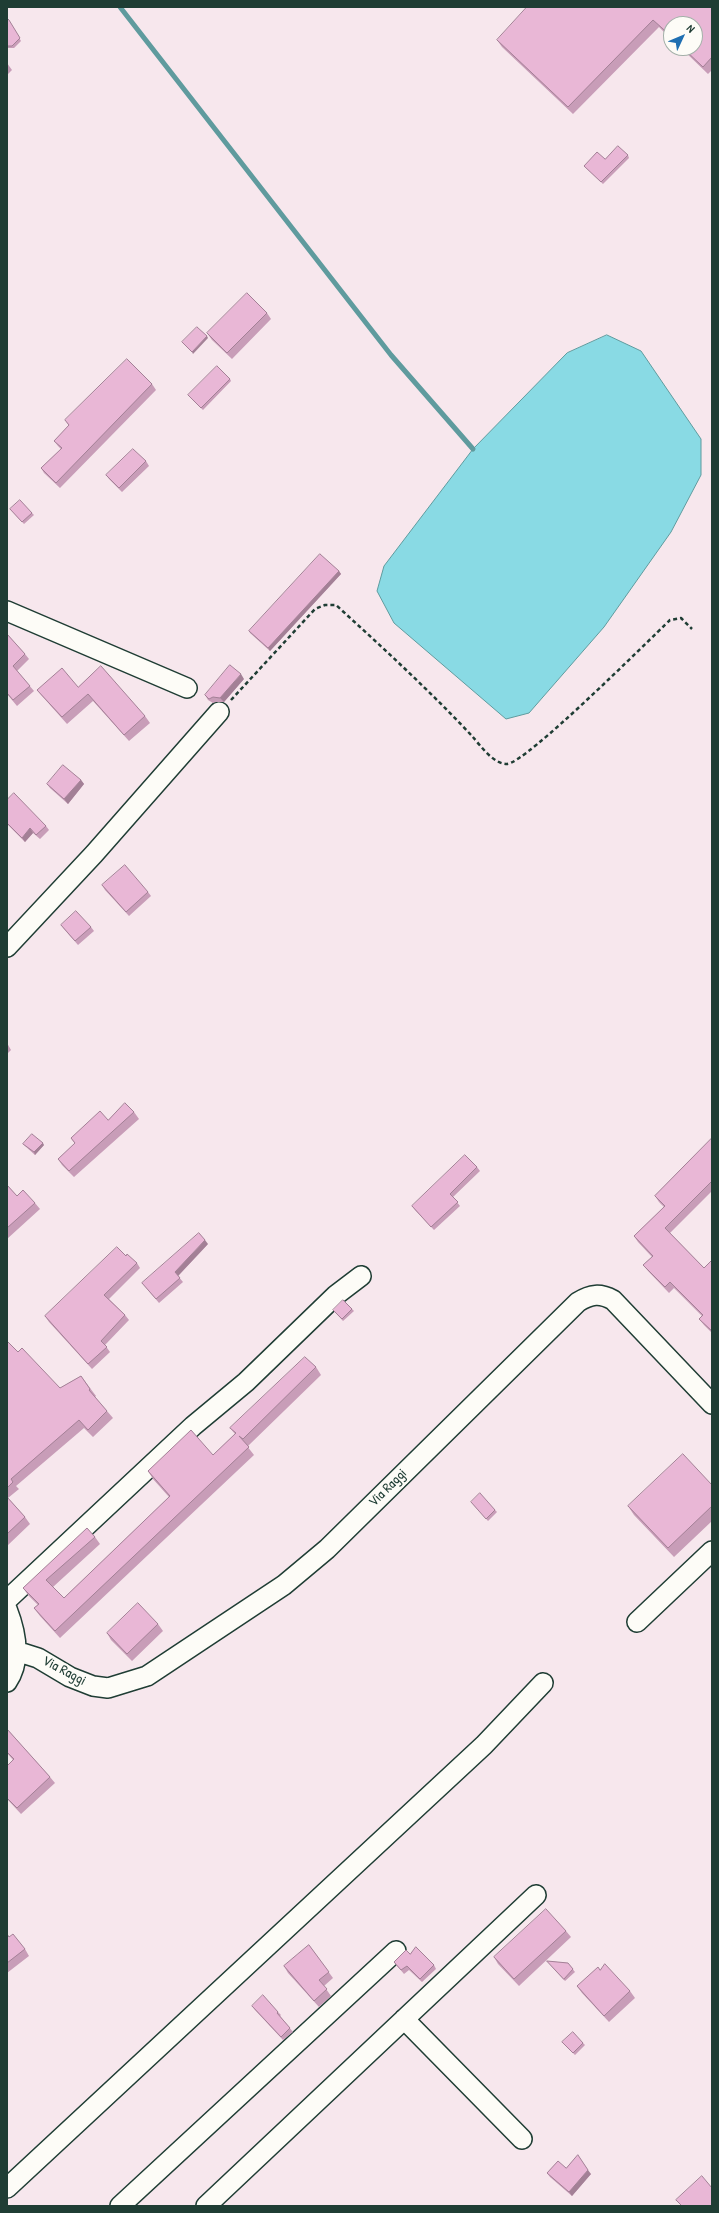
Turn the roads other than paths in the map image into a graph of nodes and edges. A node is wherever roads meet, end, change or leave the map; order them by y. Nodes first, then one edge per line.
1 (7, 611) edge
2 (187, 688) dead end
3 (219, 712) road end
4 (7, 947) edge
5 (361, 1276) dead end
6 (712, 1404) edge
7 (712, 1551) edge
8 (7, 1600) edge
9 (7, 1609) edge
10 (637, 1622) dead end
11 (16, 1651) junction
12 (7, 1682) edge
13 (543, 1683) dead end
14 (536, 1895) dead end
15 (396, 1951) dead end
16 (404, 2019) junction
17 (522, 2139) dead end
18 (7, 2188) edge
19 (120, 2206) edge
20 (206, 2206) edge

1 - 2 street
3 - 4 street
5 - 8 street
6 - 11 street, Via Raggi
7 - 10 street
9 - 11 street
11 - 12 street
13 - 18 street
14 - 16 street
15 - 19 street
16 - 17 street
16 - 20 street

